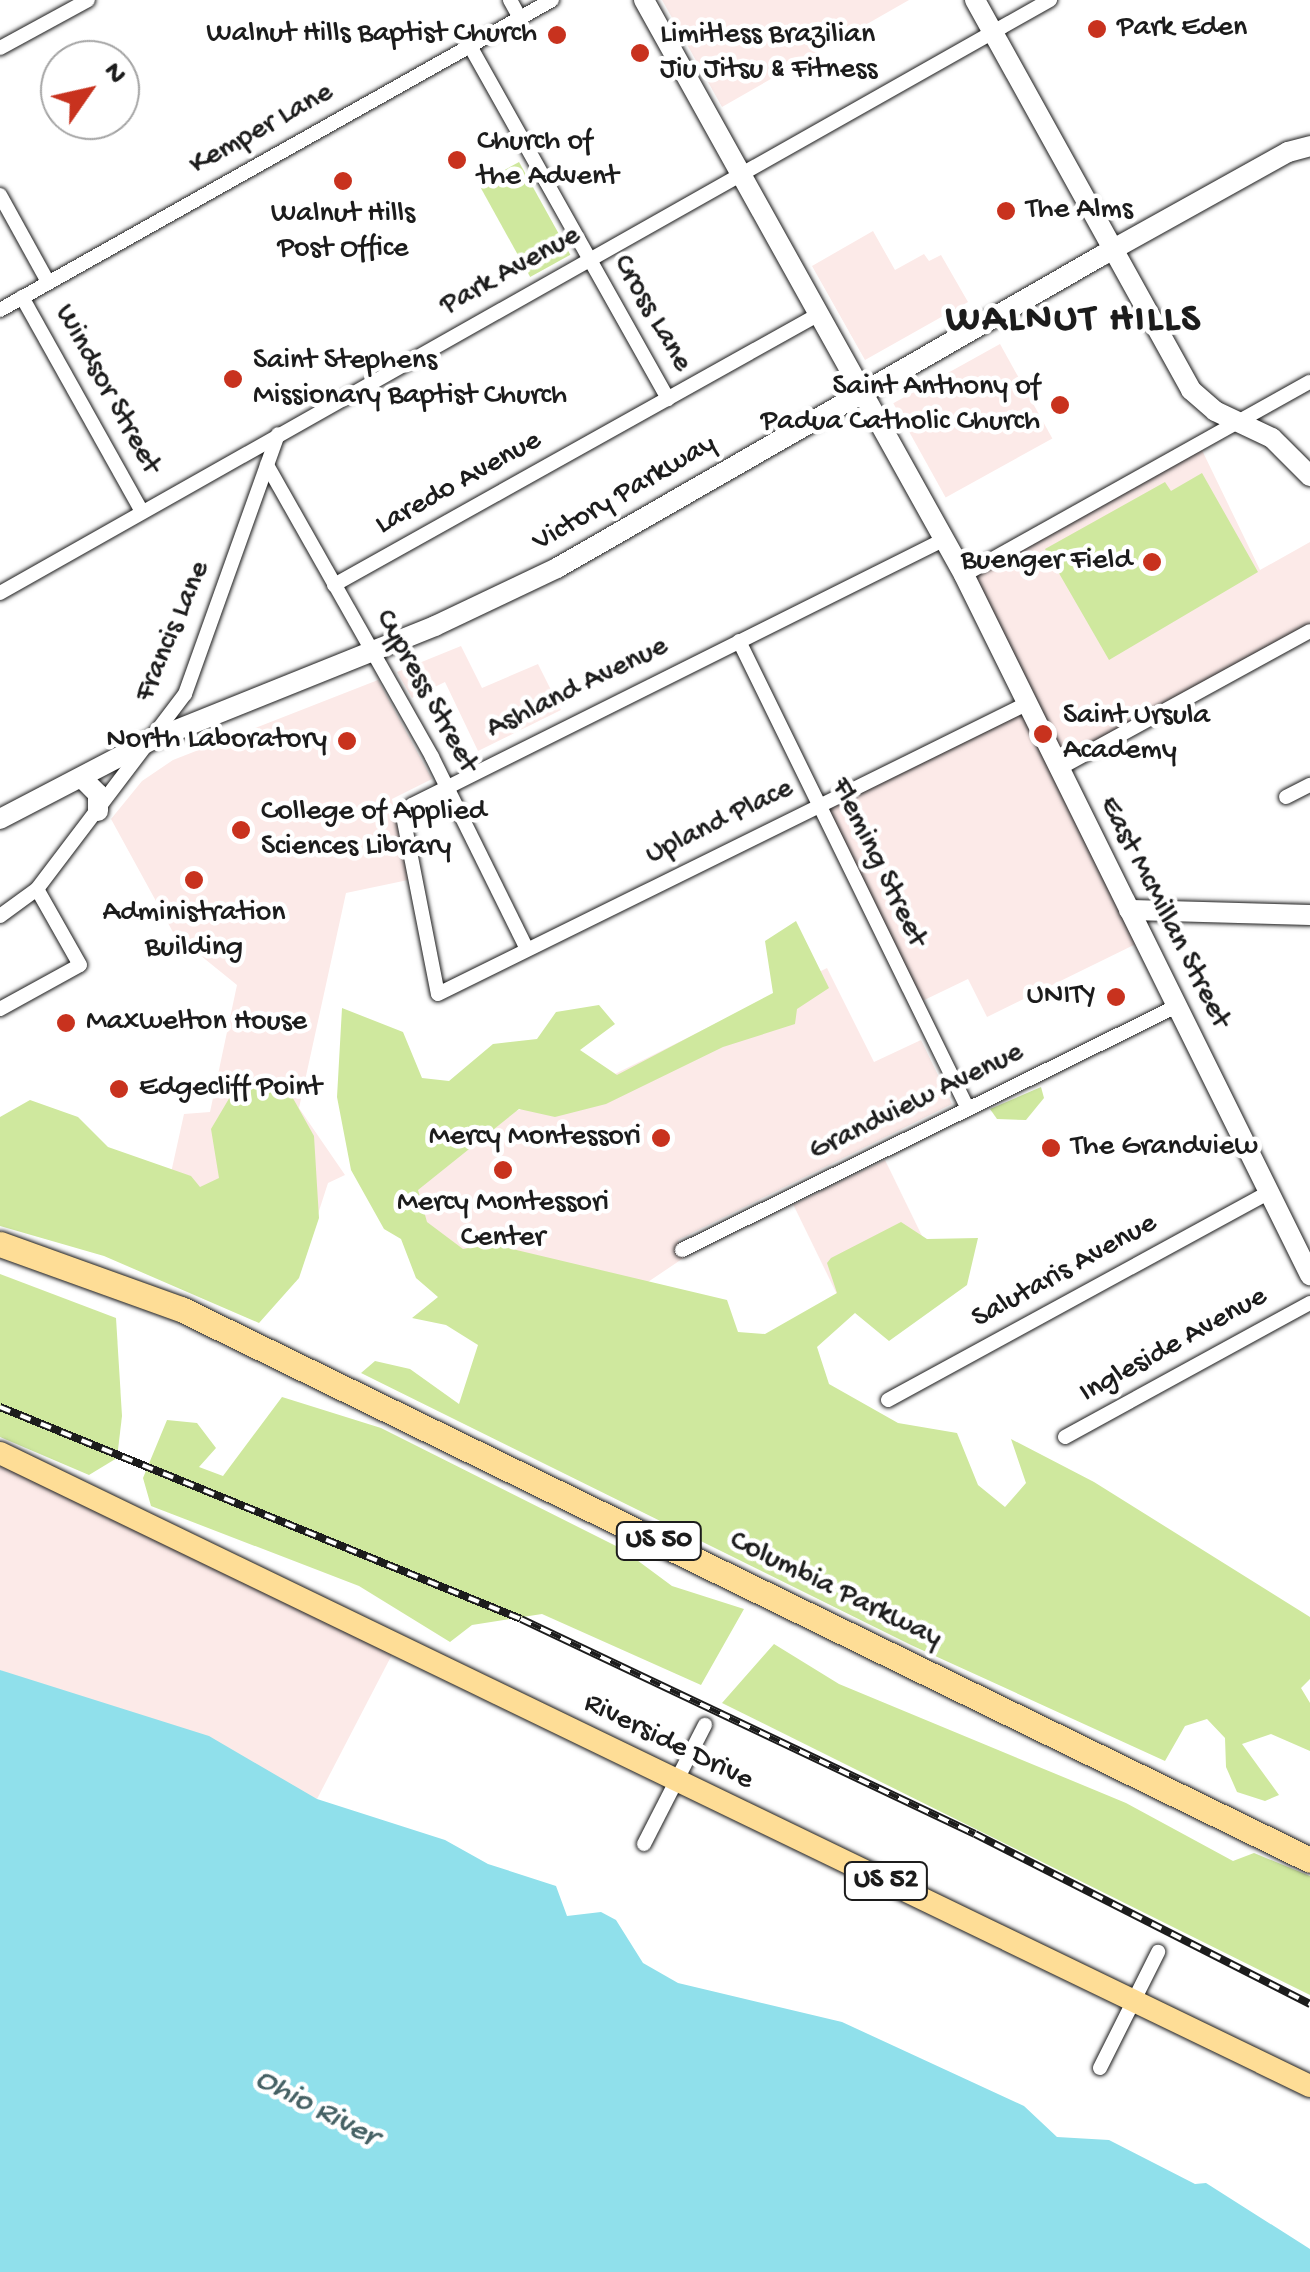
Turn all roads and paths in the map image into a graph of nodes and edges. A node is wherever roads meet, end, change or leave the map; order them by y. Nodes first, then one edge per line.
1 (88, 0) edge
2 (510, 0) edge
3 (552, 0) edge
4 (644, 0) edge
5 (975, 0) edge
6 (1050, 0) edge
7 (520, 18) junction
8 (992, 31) junction
9 (470, 46) junction
10 (0, 48) edge
11 (1310, 135) edge
12 (1310, 146) edge
13 (1288, 152) junction
14 (740, 174) junction
15 (0, 195) edge
16 (1113, 250) junction
17 (589, 260) junction
18 (48, 282) junction
19 (22, 297) junction
20 (0, 310) edge
21 (820, 314) junction
22 (1310, 382) edge
23 (862, 392) junction
24 (668, 399) junction
25 (1238, 422) junction
26 (278, 434) junction
27 (267, 466) junction
28 (1310, 476) edge
29 (141, 510) junction
30 (945, 539) junction
31 (964, 575) junction
32 (334, 585) junction
33 (0, 592) edge
34 (1310, 631) edge
35 (739, 641) junction
36 (372, 651) junction
37 (1026, 704) junction
38 (154, 739) junction
39 (1058, 769) junction
40 (83, 779) junction
41 (446, 784) junction
42 (1310, 785) edge
43 (1286, 797) dead end
44 (818, 806) junction
45 (98, 811) junction
46 (0, 819) edge
47 (37, 889) junction
48 (1128, 910) junction
49 (1310, 915) edge
50 (0, 916) edge
51 (527, 949) junction
52 (438, 994) joint
53 (1177, 1006) junction
54 (0, 1009) edge
55 (968, 1109) junction
56 (1269, 1192) junction
57 (0, 1244) edge
58 (682, 1250) dead end
59 (1309, 1270) edge
60 (1310, 1303) edge
61 (888, 1400) dead end
62 (1065, 1437) dead end
63 (0, 1454) edge
64 (705, 1725) dead end
65 (676, 1781) junction
66 (644, 1844) dead end
67 (1310, 1860) edge
68 (1158, 1952) dead end
69 (1133, 2002) junction
70 (1100, 2068) dead end
71 (1310, 2086) edge

1 - 10 street
2 - 7 street
3 - 7 street, Kemper Lane
4 - 14 street, East McMillan Street
5 - 8 street
6 - 8 street, Park Avenue
7 - 9 street, Kemper Lane
8 - 14 street, Park Avenue
8 - 16 street
9 - 17 street, Cross Lane
9 - 18 street, Kemper Lane
11 - 13 street
12 - 13 street, Victory Parkway
13 - 16 street, Victory Parkway
14 - 17 street, Park Avenue
14 - 21 street, East McMillan Street
15 - 18 street, Windsor Street
16 - 23 street, Victory Parkway
16 - 25 street
17 - 24 street, Cross Lane
17 - 26 street, Park Avenue
18 - 19 street, Kemper Lane
19 - 20 street, Kemper Lane
19 - 29 street, Windsor Street
21 - 23 street, East McMillan Street
21 - 24 street, Laredo Avenue
22 - 25 street
23 - 30 street, East McMillan Street
23 - 36 street, Victory Parkway
24 - 32 street, Laredo Avenue
25 - 28 street
25 - 31 street
26 - 27 street, Francis Lane
26 - 29 street, Park Avenue
27 - 32 street, Cypress Street
27 - 38 street, Francis Lane
29 - 33 street, Park Avenue
30 - 31 street, East McMillan Street
30 - 35 street, Ashland Avenue
31 - 37 street, East McMillan Street
32 - 36 street, Cypress Street
34 - 39 street
35 - 41 street, Ashland Avenue
35 - 44 street, Fleming Street
36 - 38 street, Victory Parkway
36 - 41 street, Cypress Street
37 - 39 street, East McMillan Street
37 - 44 street, Upland Place
38 - 40 street, Victory Parkway
38 - 45 street, Francis Lane
39 - 48 street, East McMillan Street
40 - 45 street
40 - 46 street, Victory Parkway
41 - 51 street, Cypress Street
41 - 52 street, Ashland Avenue
42 - 43 street
44 - 51 street, Upland Place
44 - 55 street, Fleming Street
45 - 47 street, Francis Lane
47 - 50 street, Francis Lane
47 - 54 street
48 - 49 street
48 - 53 street, East McMillan Street
51 - 52 street, Upland Place
53 - 55 street, Grandview Avenue
53 - 56 street, East McMillan Street
55 - 58 street, Grandview Avenue
56 - 59 street, East McMillan Street
56 - 61 street, Salutaris Avenue
57 - 67 highway, Columbia Parkway / US 50
60 - 62 street, Ingleside Avenue
63 - 65 main road, Riverside Drive / US 52
64 - 65 street
65 - 66 street
65 - 69 main road, Riverside Drive / US 52
68 - 69 street
69 - 70 street
69 - 71 main road, Riverside Drive / US 52

